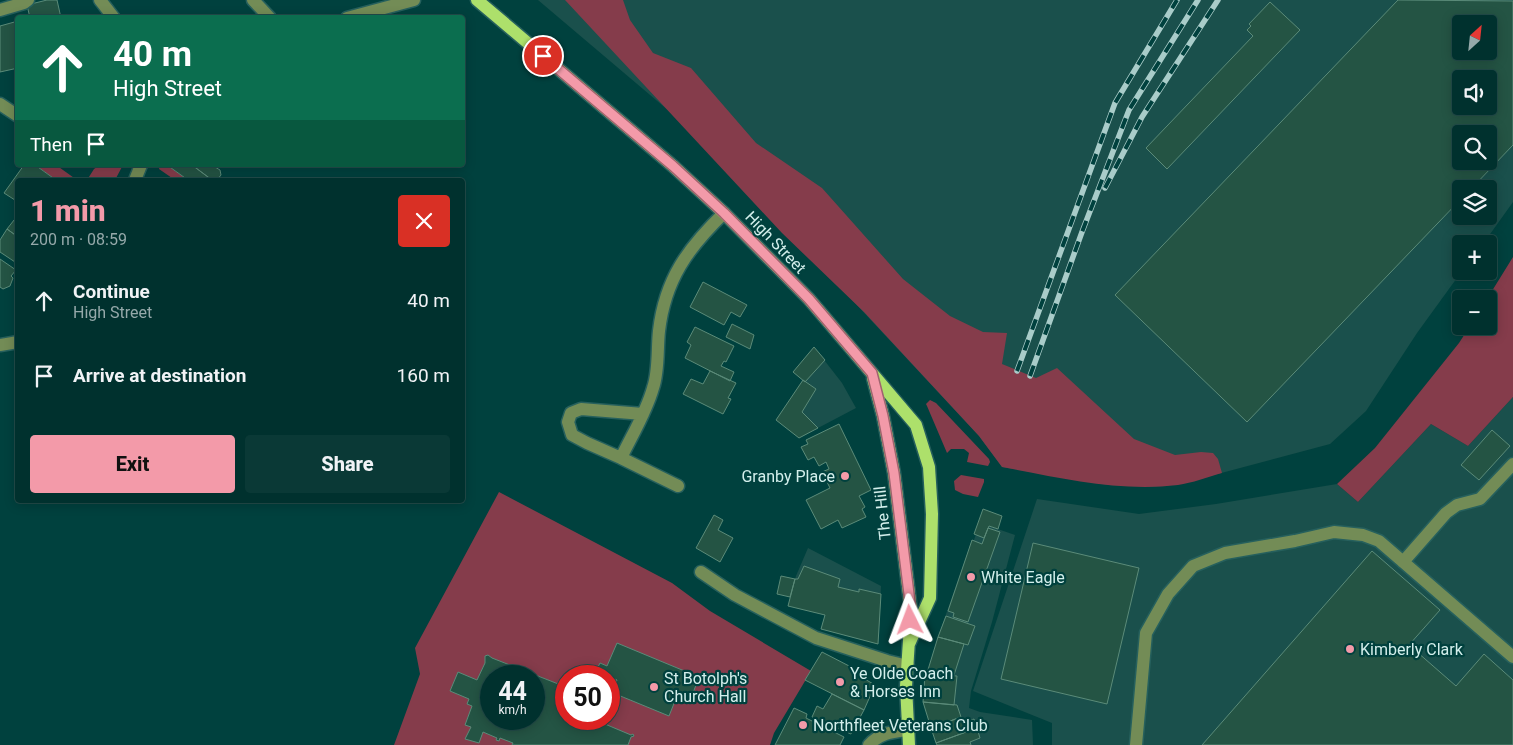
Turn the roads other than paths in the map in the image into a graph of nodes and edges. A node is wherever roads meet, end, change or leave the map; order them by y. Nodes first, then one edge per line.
1 (28, 0) edge
2 (100, 0) edge
3 (253, 0) edge
4 (414, 0) edge
5 (476, 0) edge
6 (0, 10) edge
7 (112, 15) edge
8 (267, 15) edge
9 (358, 15) edge
10 (0, 104) edge
11 (15, 114) edge
12 (724, 213) junction
13 (15, 343) edge
14 (0, 345) edge
15 (872, 373) junction
16 (643, 414) junction
17 (620, 458) junction
18 (1513, 464) edge
19 (894, 473) joint
20 (678, 486) dead end
21 (1402, 562) junction
22 (701, 572) dead end
23 (909, 644) junction
24 (1513, 657) edge
25 (908, 666) junction
26 (907, 730) junction
27 (869, 745) edge
28 (909, 745) edge
29 (1136, 745) edge

1 - 6 street
2 - 7 street
3 - 8 street
4 - 9 street
5 - 12 main road, High Street
10 - 11 street
12 - 15 main road, High Street
12 - 16 street
13 - 14 street
15 - 19 main road, High Street
15 - 23 main road
16 - 17 street
16 - 17 street
17 - 20 street
18 - 21 street
19 - 23 main road, The Hill
21 - 24 street
21 - 29 street
22 - 25 street
23 - 25 main road, The Hill
25 - 26 main road, The Hill
26 - 27 street
26 - 28 main road, The Hill

